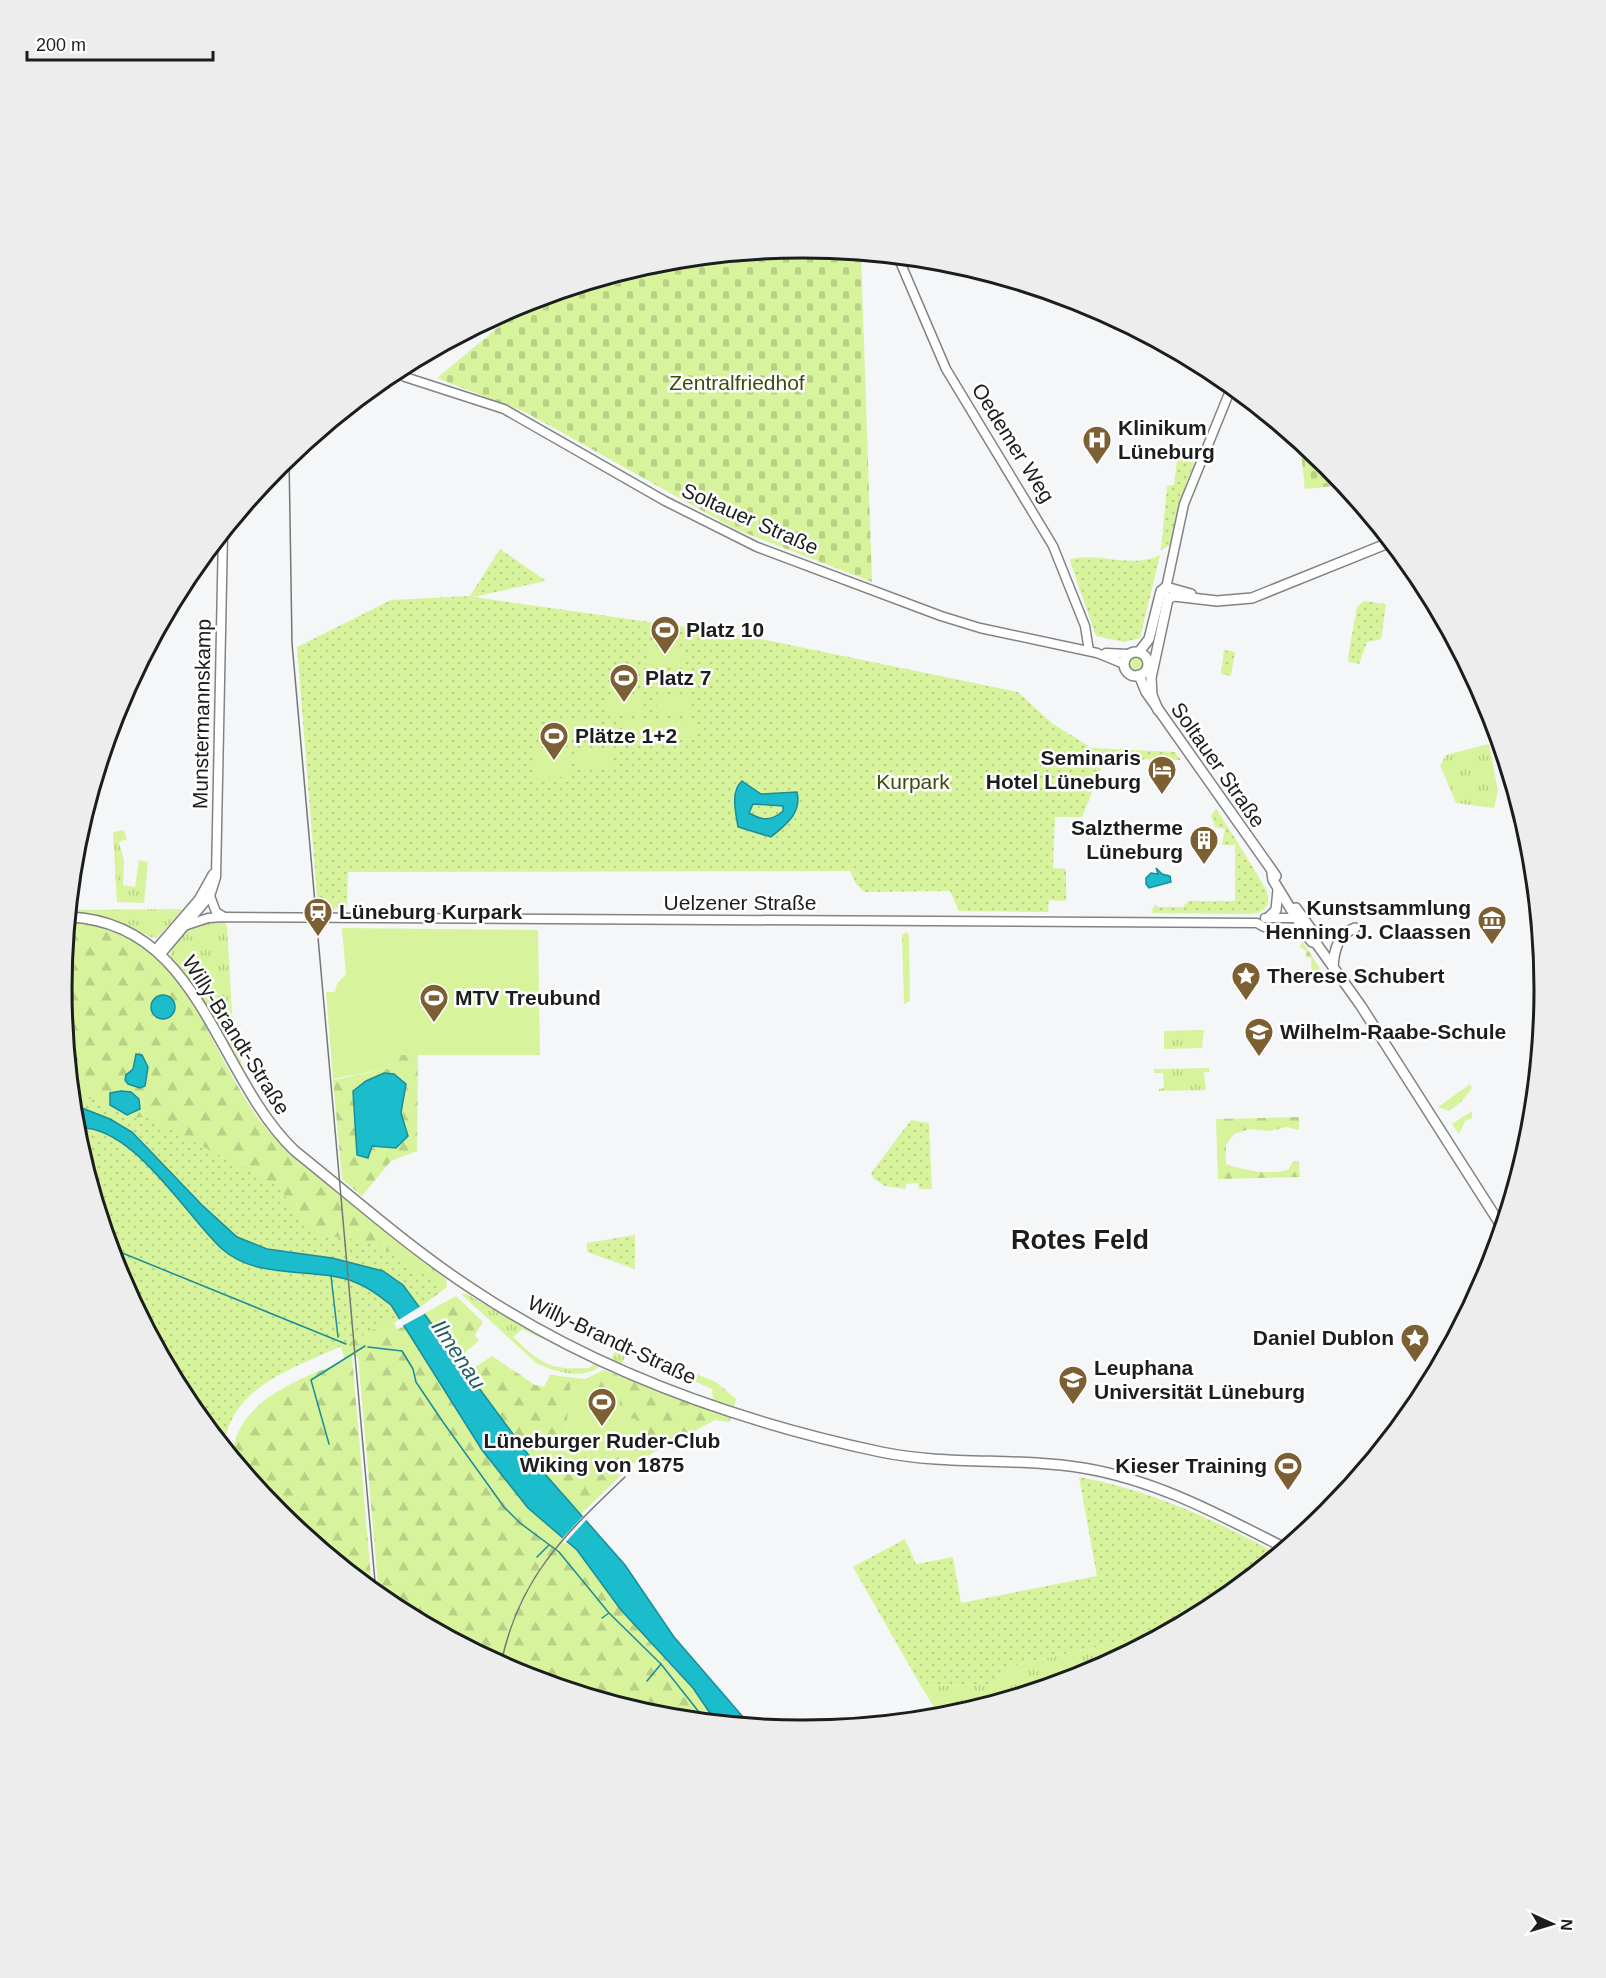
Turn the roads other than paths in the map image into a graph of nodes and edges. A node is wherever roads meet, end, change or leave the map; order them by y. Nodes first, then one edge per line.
1 (901, 265) edge
2 (405, 377) dead end
3 (1228, 395) edge
4 (223, 544) edge
5 (1384, 545) edge
6 (1168, 592) junction
7 (1159, 630) junction
8 (1093, 652) junction
9 (1138, 654) junction
10 (1124, 664) junction
11 (1139, 675) junction
12 (1158, 710) junction
13 (217, 859) junction
14 (1272, 873) junction
15 (1278, 888) junction
16 (210, 896) junction
17 (199, 911) junction
18 (224, 917) junction
19 (76, 918) edge
20 (208, 918) junction
21 (1268, 918) junction
22 (1257, 923) junction
23 (1304, 923) junction
24 (187, 925) junction
25 (1355, 928) dead end
26 (158, 951) junction
27 (1333, 967) junction
28 (1497, 1218) edge
29 (1278, 1545) edge

1 - 8 street, Oedemer Weg
2 - 8 street, Soltauer Straße
3 - 6 street
4 - 13 street, Munstermannskamp
5 - 6 main road
6 - 7 main road
6 - 9 main road
7 - 9 main road
7 - 12 main road
8 - 9 street, Soltauer Straße
8 - 10 street, Soltauer Straße
9 - 10 main road
9 - 11 main road
10 - 11 main road, Soltauer Straße
11 - 12 main road, Soltauer Straße
12 - 14 main road, Soltauer Straße
13 - 16 street, Munstermannskamp
13 - 26 street, Munstermannskamp
14 - 15 main road, Soltauer Straße
14 - 23 main road, Soltauer Straße
15 - 21 main road
15 - 23 main road, Soltauer Straße
16 - 17 street, Munstermannskamp
16 - 18 street
17 - 18 street, Uelzener Straße
17 - 20 street
17 - 24 street, Munstermannskamp
18 - 20 street, Uelzener Straße
18 - 22 street, Uelzener Straße
19 - 26 main road, Willy-Brandt-Straße
20 - 24 street, Uelzener Straße
21 - 22 street, Uelzener Straße
21 - 23 street, Uelzener Straße
22 - 23 street, Uelzener Straße
23 - 27 main road
24 - 26 street, Munstermannskamp
25 - 27 main road
26 - 29 main road, Willy-Brandt-Straße
27 - 28 main road

